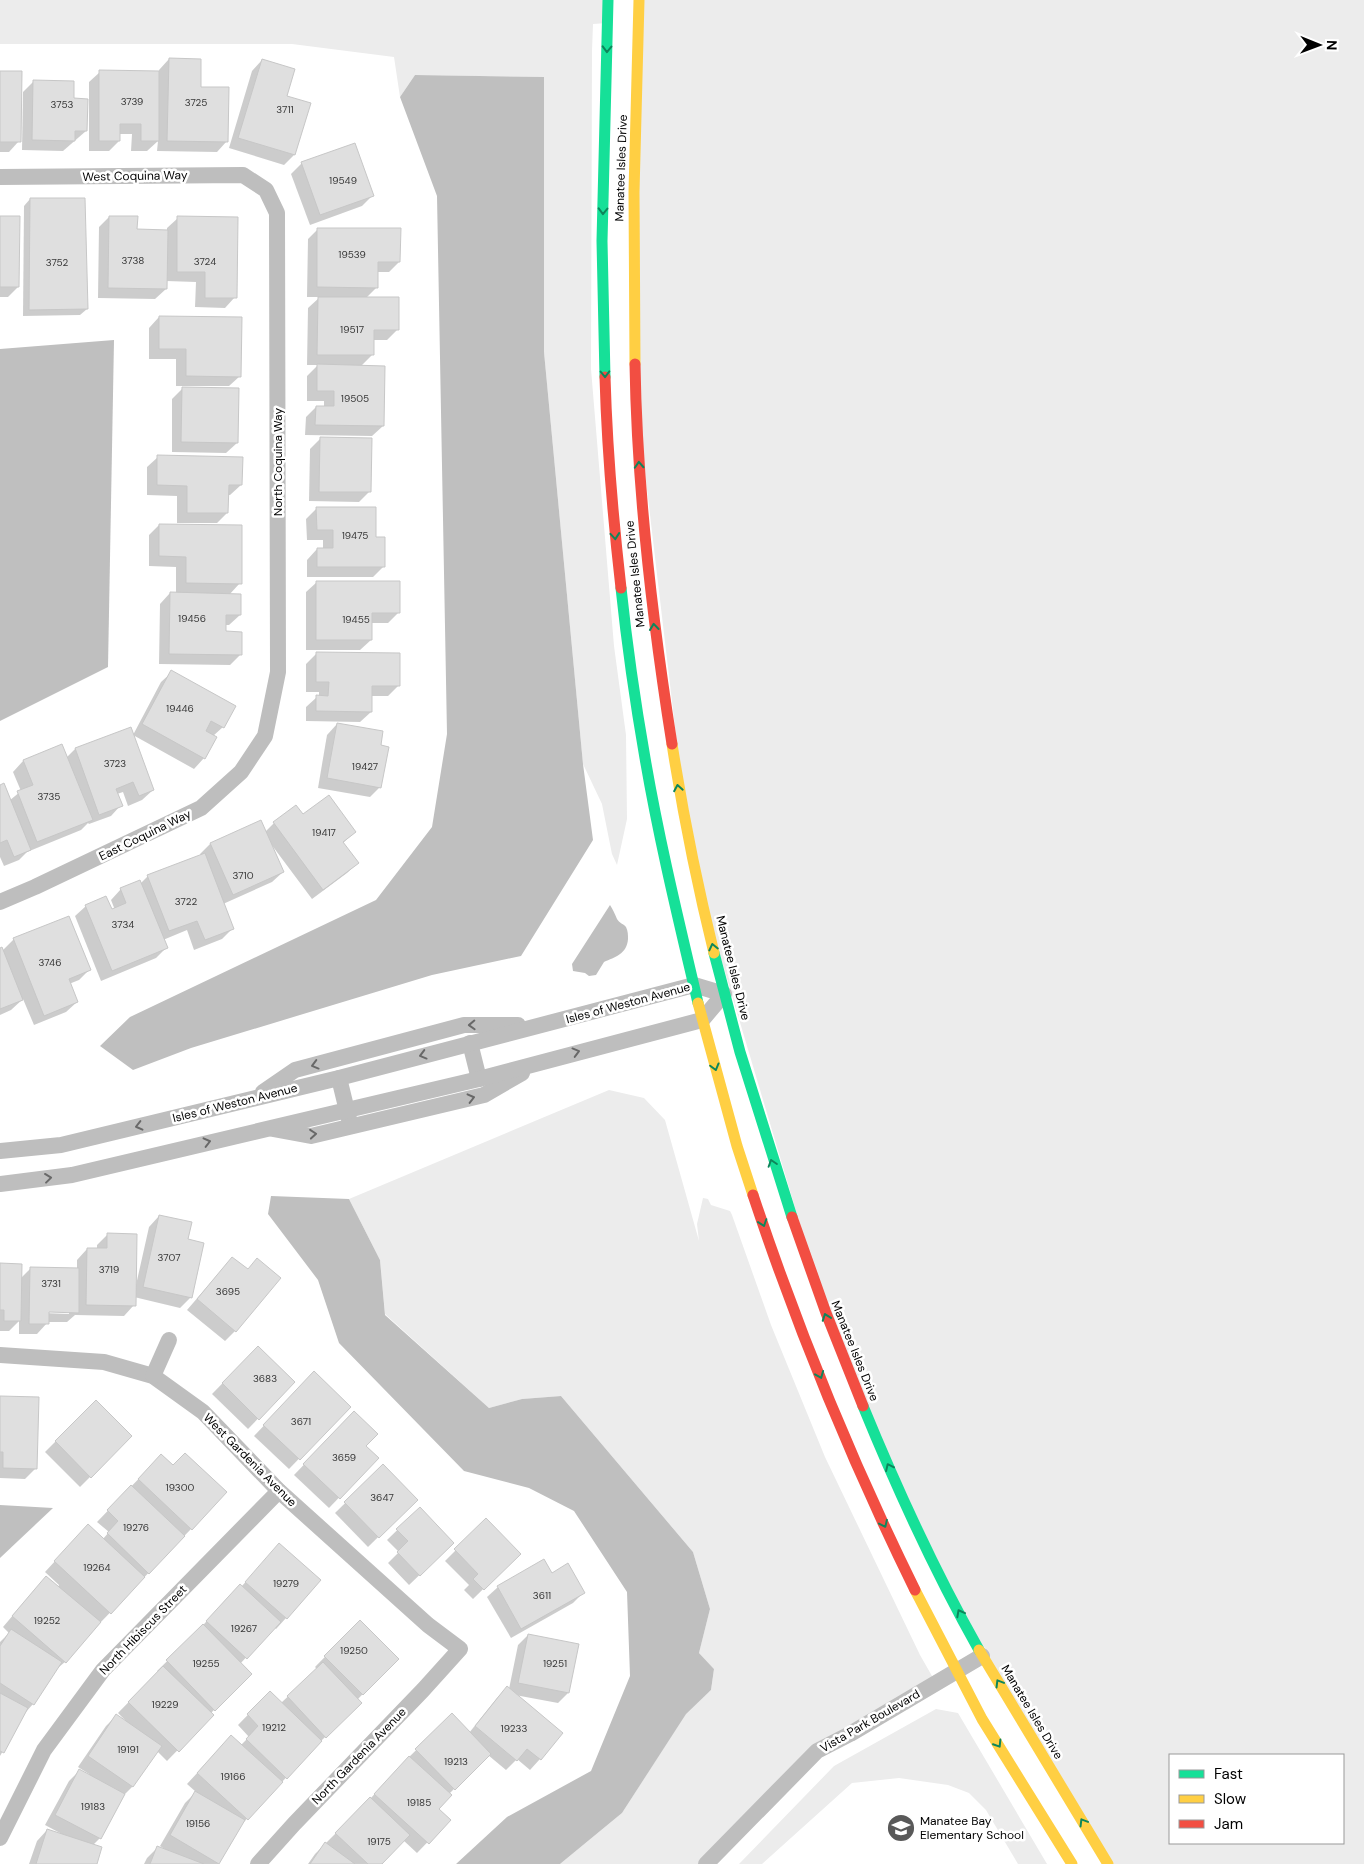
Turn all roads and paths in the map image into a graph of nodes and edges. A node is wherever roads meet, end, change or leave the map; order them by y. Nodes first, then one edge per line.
1 (608, 0) edge
2 (639, 0) edge
3 (0, 178) edge
4 (266, 190) joint
5 (265, 736) joint
6 (0, 902) edge
7 (694, 985) junction
8 (724, 994) junction
9 (702, 1020) junction
10 (538, 1026) junction
11 (470, 1043) junction
12 (544, 1061) junction
13 (339, 1078) junction
14 (479, 1079) junction
15 (256, 1098) junction
16 (347, 1109) junction
17 (351, 1127) junction
18 (265, 1128) junction
19 (0, 1151) edge
20 (0, 1184) edge
21 (170, 1340) dead end
22 (0, 1355) edge
23 (152, 1376) junction
24 (279, 1491) junction
25 (460, 1649) joint
26 (982, 1656) junction
27 (957, 1671) junction
28 (0, 1838) edge
29 (258, 1864) edge
30 (706, 1864) edge
31 (1072, 1864) edge
32 (1108, 1864) edge

1 -> 7 street, Manatee Isles Drive
8 -> 2 street, Manatee Isles Drive
3 - 4 street, West Coquina Way
4 - 5 street, North Coquina Way
5 - 6 street, East Coquina Way
7 - 8 street, Isles of Weston Avenue
7 - 9 street, Manatee Isles Drive
7 - 10 street, Isles of Weston Avenue
8 - 9 street
26 -> 8 street, Manatee Isles Drive
12 -> 9 street
9 -> 27 street, Manatee Isles Drive
10 - 11 street, Isles of Weston Avenue
10 -> 15 street
11 -> 13 street, Isles of Weston Avenue
11 - 14 street
12 - 14 street
17 -> 12 street
13 - 15 street, Isles of Weston Avenue
13 - 16 street
14 - 16 street
15 -> 19 street, Isles of Weston Avenue
16 - 17 street
16 - 18 street
18 -> 17 street
20 -> 18 street
21 - 23 street
22 - 23 street, West Gardenia Avenue
23 - 24 street, West Gardenia Avenue
24 - 25 street, West Gardenia Avenue
24 - 28 street, North Hibiscus Street
25 - 29 street, North Gardenia Avenue
26 - 27 street, Vista Park Boulevard
32 -> 26 street, Manatee Isles Drive
27 - 30 street, Vista Park Boulevard
27 -> 31 street, Manatee Isles Drive

